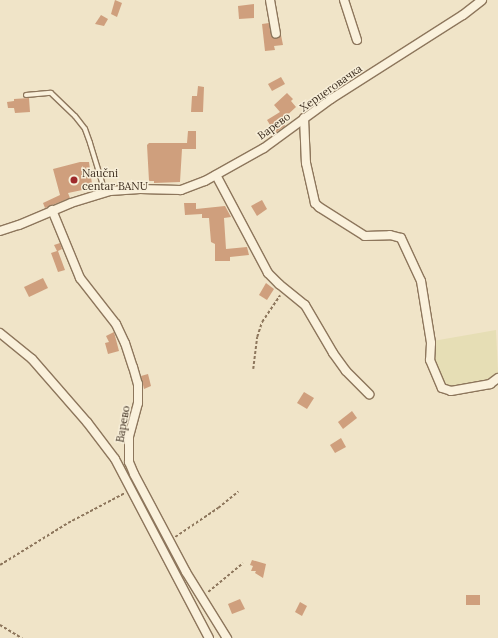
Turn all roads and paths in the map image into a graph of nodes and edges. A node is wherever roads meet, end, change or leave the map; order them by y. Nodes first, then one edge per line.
1 (270, 0) edge
2 (344, 0) edge
3 (482, 0) edge
4 (276, 33) dead end
5 (357, 40) dead end
6 (26, 95) dead end
7 (304, 118) junction
8 (216, 175) junction
9 (105, 193) junction
10 (52, 210) junction
11 (0, 231) edge
12 (285, 289) junction
13 (1, 333) edge
14 (253, 369) dead end
15 (498, 378) edge
16 (369, 394) dead end
17 (134, 474) junction
18 (124, 477) junction
19 (130, 490) junction
20 (238, 492) dead end
21 (169, 540) junction
22 (243, 563) dead end
23 (0, 565) edge
24 (202, 597) junction
25 (0, 625) edge
26 (22, 638) edge
27 (209, 638) edge
28 (227, 638) edge

1 - 4 street
2 - 5 street
3 - 7 street, Херцеговачка
6 - 9 lane
7 - 8 street, Варево
7 - 15 street, Херцеговачка
8 - 9 street, Варево
8 - 12 street
9 - 10 street, Варево
10 - 11 street, Варево
10 - 17 street, Варево
12 - 14 path
12 - 16 street
13 - 18 street
17 - 18 street
17 - 21 street, Варево
18 - 19 street
19 - 23 path
19 - 27 street
20 - 21 path
21 - 24 street, Варево
22 - 24 path
24 - 28 street, Варево
25 - 26 path

